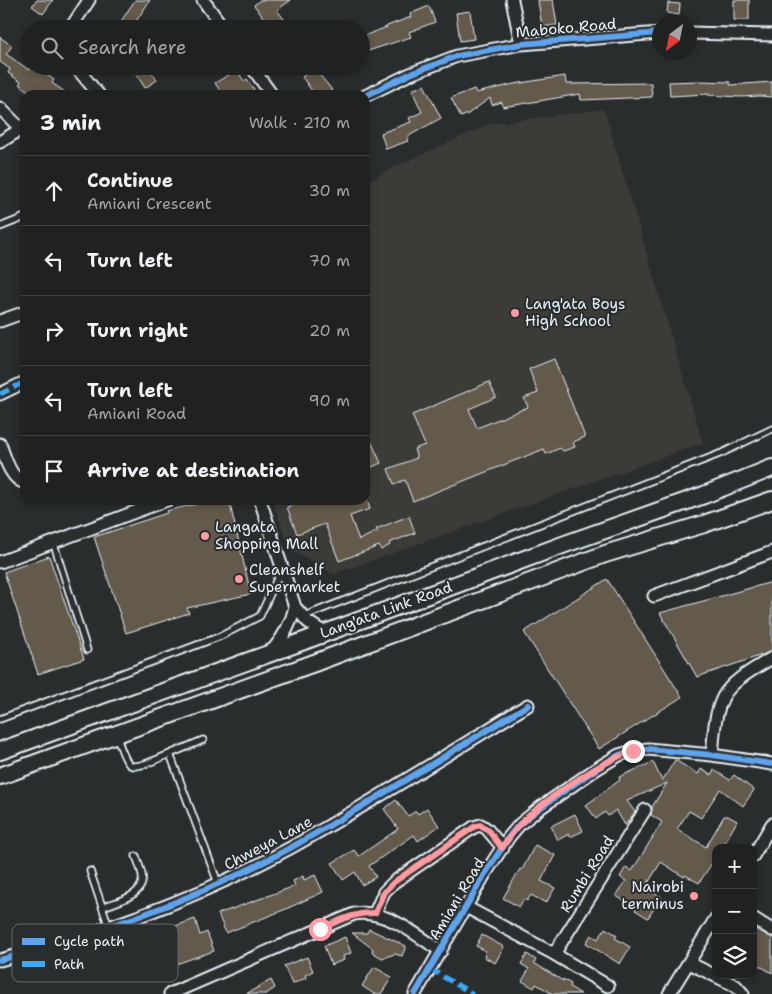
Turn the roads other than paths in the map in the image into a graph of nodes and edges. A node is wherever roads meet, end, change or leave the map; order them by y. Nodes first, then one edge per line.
1 (89, 0) edge
2 (203, 0) edge
3 (512, 0) edge
4 (76, 20) edge
5 (217, 20) edge
6 (697, 33) edge
7 (652, 34) edge
8 (772, 35) edge
9 (521, 44) junction
10 (83, 75) edge
11 (258, 75) edge
12 (95, 90) edge
13 (268, 90) edge
14 (370, 94) edge
15 (0, 108) edge
16 (20, 128) edge
17 (20, 132) edge
18 (0, 142) edge
19 (20, 219) edge
20 (0, 226) edge
21 (20, 314) edge
22 (0, 321) edge
23 (20, 384) edge
24 (0, 394) edge
25 (772, 429) edge
26 (0, 444) edge
27 (772, 468) edge
28 (20, 480) edge
29 (772, 500) edge
30 (153, 505) edge
31 (262, 505) edge
32 (53, 541) junction
33 (772, 552) edge
34 (0, 562) edge
35 (282, 568) junction
36 (654, 596) dead end
37 (295, 607) junction
38 (302, 617) junction
39 (325, 633) junction
40 (87, 650) dead end
41 (270, 653) junction
42 (772, 658) edge
43 (528, 706) dead end
44 (0, 719) edge
45 (116, 735) junction
46 (202, 740) dead end
47 (0, 751) edge
48 (170, 754) junction
49 (712, 755) junction
50 (772, 764) edge
51 (0, 776) edge
52 (645, 810) dead end
53 (772, 824) edge
54 (502, 848) junction
55 (757, 849) edge
56 (136, 856) dead end
57 (90, 871) dead end
58 (218, 883) junction
59 (103, 907) junction
60 (466, 907) junction
61 (375, 913) junction
62 (757, 921) edge
63 (108, 924) edge
64 (116, 924) edge
65 (712, 925) edge
66 (772, 930) edge
67 (441, 951) junction
68 (554, 954) junction
69 (689, 963) junction
70 (608, 986) dead end
71 (170, 994) edge
72 (415, 994) edge
73 (669, 994) edge
74 (743, 994) edge

1 - 4 street
2 - 5 street
3 - 9 street
6 - 8 street
7 - 9 street, Maboko Road
9 - 14 street, Maboko Road
10 - 12 street
11 - 13 street
15 - 16 street
17 - 18 street
19 - 20 lane
21 - 22 street
23 - 24 street
25 - 38 lane
26 - 28 street
27 - 39 main road, Lang'ata Link Road
29 - 45 main road, Lang'ata Link Road
30 - 32 street
31 - 35 street
32 - 34 street
32 - 40 lane
33 - 36 street
35 - 37 street
35 - 44 lane
37 - 38 street
37 - 41 street
38 - 39 street
39 - 41 main road, Lang'ata Link Road
41 - 47 main road, Lang'ata Link Road
42 - 49 street
43 - 58 street, Chweya Lane
45 - 48 lane
45 - 51 main road, Lang'ata Link Road
46 - 48 lane
48 - 58 lane
49 - 50 street, Amiani Road
49 - 54 street, Amiani Road
52 - 68 street, Rumbi Road
53 - 55 street
54 - 60 street, Amiani Road
54 - 61 street
56 - 59 lane
57 - 59 lane
58 - 64 street, Chweya Lane
59 - 63 lane
60 - 67 street, Amiani Road
60 - 68 street
61 - 67 street
61 - 71 street
62 - 66 street
65 - 69 street
67 - 72 street, Amiani Road
68 - 70 street
69 - 73 street
69 - 74 street

